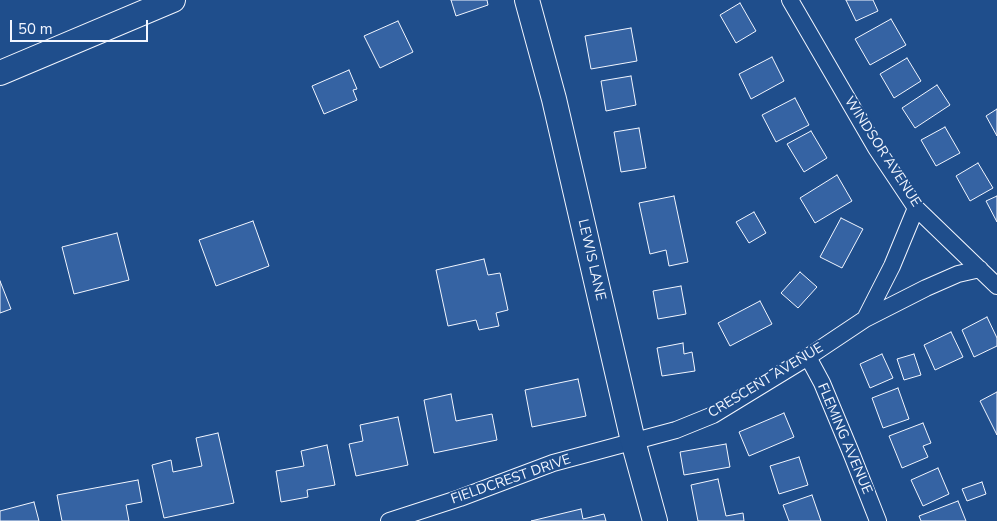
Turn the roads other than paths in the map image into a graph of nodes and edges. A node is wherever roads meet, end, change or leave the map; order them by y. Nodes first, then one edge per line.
1 (173, 0) edge
2 (527, 0) edge
3 (790, 0) edge
4 (0, 73) edge
5 (916, 208) junction
6 (980, 269) junction
7 (997, 286) edge
8 (865, 319) junction
9 (808, 357) junction
10 (633, 441) junction
11 (389, 521) edge
12 (655, 521) edge
13 (878, 521) edge

1 - 4 street
2 - 10 street, LEWIS LANE
3 - 5 street, WINDSOR AVENUE
5 - 6 street, WINDSOR AVENUE
5 - 8 street, CRESCENT AVENUE
6 - 7 street, WINDSOR AVENUE
6 - 8 street, CRESCENT AVENUE
8 - 9 street, CRESCENT AVENUE
9 - 10 street, CRESCENT AVENUE
9 - 13 street, FLEMING AVENUE
10 - 11 street, FIELDCREST DRIVE
10 - 12 street, LEWIS LANE

